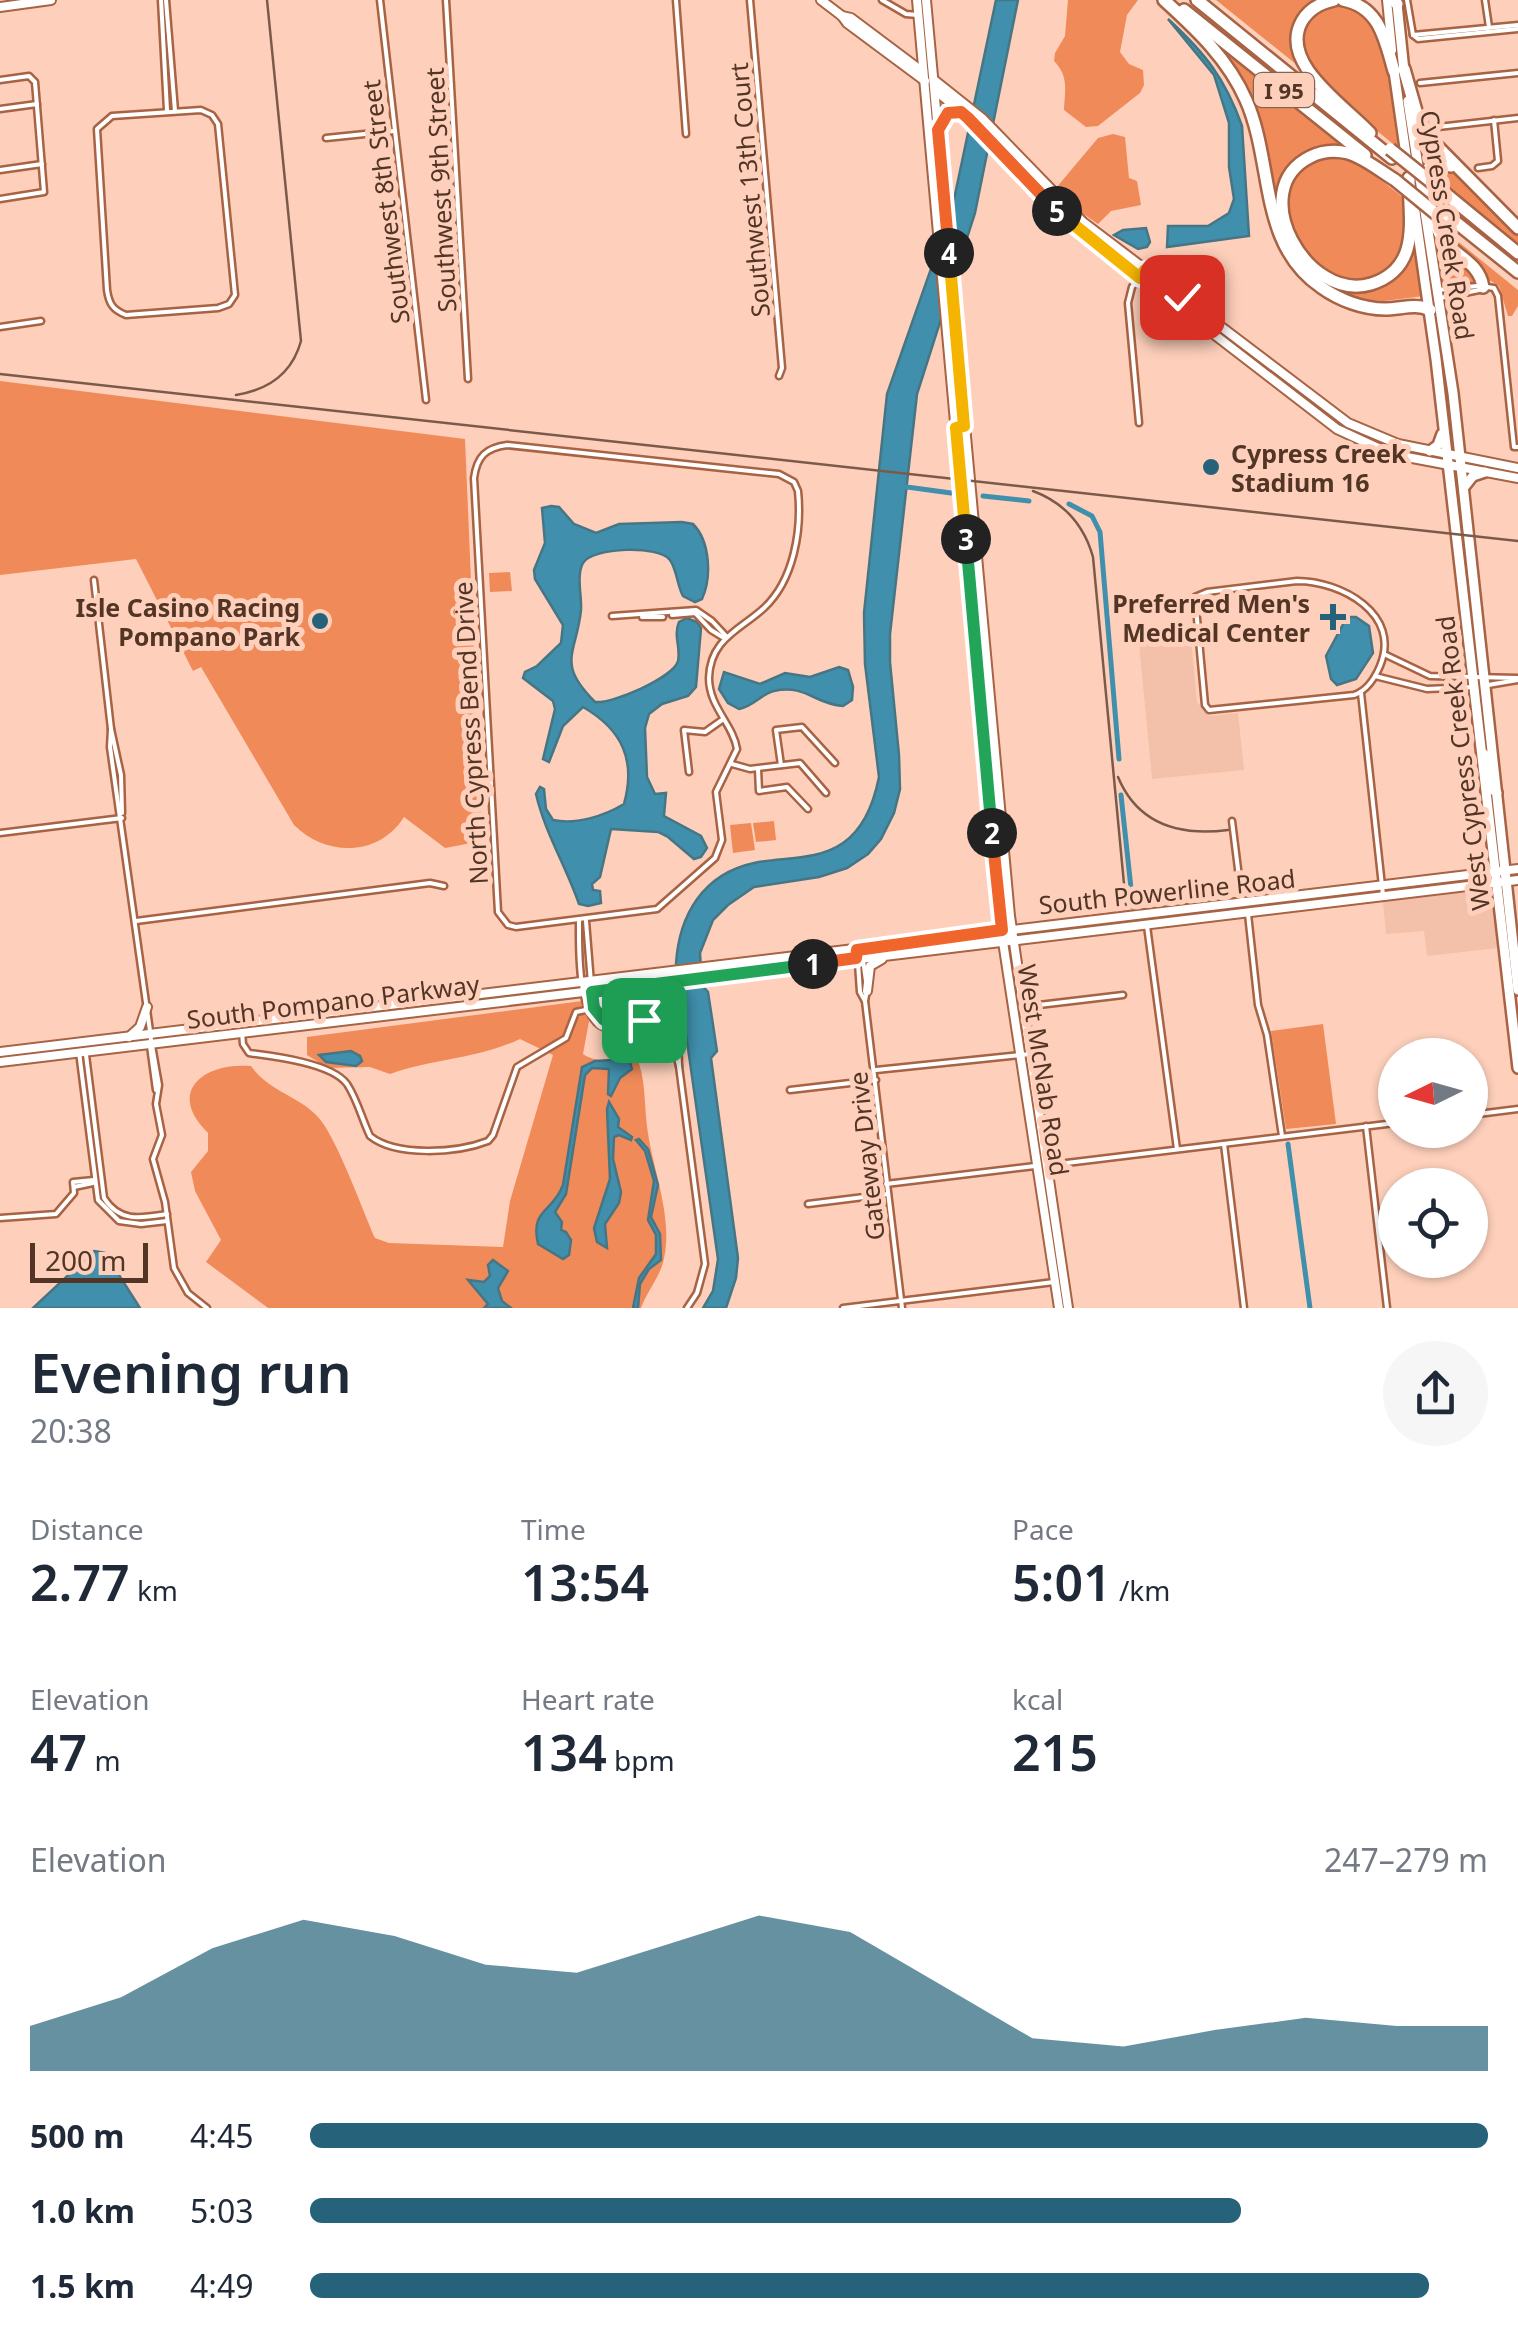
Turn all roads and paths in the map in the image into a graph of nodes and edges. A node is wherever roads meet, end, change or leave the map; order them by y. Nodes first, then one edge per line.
1 (51, 0) edge
2 (164, 0) edge
3 (380, 0) edge
4 (446, 0) edge
5 (676, 0) edge
6 (750, 0) edge
7 (821, 0) edge
8 (882, 0) edge
9 (917, 0) edge
10 (926, 0) edge
11 (1164, 0) edge
12 (1172, 0) edge
13 (1182, 0) edge
14 (1197, 0) edge
15 (1206, 0) edge
16 (1334, 0) edge
17 (1343, 0) edge
18 (1485, 0) edge
19 (1396, 1) edge
20 (0, 7) edge
21 (918, 15) junction
22 (842, 16) junction
23 (1518, 27) edge
24 (1489, 30) junction
25 (921, 46) junction
26 (903, 56) junction
27 (1399, 70) junction
28 (1518, 73) edge
29 (0, 80) edge
30 (929, 81) junction
31 (1420, 83) dead end
32 (37, 104) junction
33 (0, 109) edge
34 (175, 111) junction
35 (167, 112) junction
36 (966, 112) junction
37 (1518, 118) edge
38 (1494, 120) junction
39 (1438, 126) dead end
40 (938, 130) junction
41 (394, 131) junction
42 (1370, 133) junction
43 (686, 134) dead end
44 (326, 138) dead end
45 (1391, 154) junction
46 (42, 164) junction
47 (1478, 168) dead end
48 (0, 170) edge
49 (1399, 177) junction
50 (1470, 181) junction
51 (1050, 190) junction
52 (940, 198) junction
53 (0, 199) edge
54 (1437, 201) junction
55 (1048, 206) junction
56 (1518, 228) edge
57 (1518, 253) edge
58 (1518, 261) edge
59 (1518, 272) edge
60 (1142, 274) junction
61 (1518, 280) edge
62 (1483, 287) junction
63 (1433, 298) junction
64 (42, 321) dead end
65 (0, 326) edge
66 (779, 376) dead end
67 (468, 379) dead end
68 (426, 400) dead end
69 (1139, 423) dead end
70 (1444, 426) junction
71 (960, 427) junction
72 (1518, 447) edge
73 (1430, 451) junction
74 (1447, 454) junction
75 (1460, 456) junction
76 (1448, 466) junction
77 (1461, 468) junction
78 (1518, 468) edge
79 (1485, 472) junction
80 (1518, 478) edge
81 (1464, 488) junction
82 (94, 580) dead end
83 (612, 617) dead end
84 (725, 637) junction
85 (1384, 654) junction
86 (1420, 673) junction
87 (1375, 676) junction
88 (1518, 679) edge
89 (1472, 682) junction
90 (1485, 682) junction
91 (1416, 688) junction
92 (1362, 693) junction
93 (722, 720) junction
94 (1480, 748) junction
95 (835, 762) dead end
96 (732, 764) junction
97 (781, 765) junction
98 (758, 769) junction
99 (689, 772) dead end
100 (826, 793) dead end
101 (1497, 793) junction
102 (808, 809) dead end
103 (122, 816) junction
104 (1232, 821) dead end
105 (0, 833) edge
106 (1518, 870) edge
107 (1500, 877) junction
108 (1518, 880) edge
109 (444, 886) dead end
110 (1382, 891) junction
111 (1245, 907) junction
112 (583, 920) junction
113 (136, 921) junction
114 (1146, 924) junction
115 (1006, 929) junction
116 (1008, 940) junction
117 (913, 952) junction
118 (858, 955) junction
119 (671, 978) joint
120 (588, 988) junction
121 (1123, 995) dead end
122 (866, 996) junction
123 (1516, 996) edge
124 (462, 1001) junction
125 (147, 1007) junction
126 (1022, 1007) junction
127 (594, 1008) junction
128 (587, 1009) junction
129 (297, 1016) junction
130 (242, 1033) junction
131 (129, 1037) junction
132 (151, 1040) junction
133 (0, 1052) edge
134 (82, 1052) junction
135 (1026, 1054) junction
136 (0, 1062) edge
137 (678, 1066) junction
138 (1518, 1068) edge
139 (875, 1071) junction
140 (876, 1080) junction
141 (790, 1090) dead end
142 (1518, 1109) edge
143 (1488, 1113) edge
144 (1378, 1125) edge
145 (1366, 1126) junction
146 (1282, 1136) junction
147 (93, 1140) junction
148 (1224, 1144) junction
149 (1177, 1150) junction
150 (1042, 1166) junction
151 (94, 1180) junction
152 (886, 1184) junction
153 (888, 1194) junction
154 (808, 1204) dead end
155 (0, 1218) edge
156 (167, 1218) junction
157 (1059, 1282) junction
158 (901, 1304) edge
159 (207, 1308) edge
160 (687, 1308) edge
161 (843, 1308) edge
162 (1059, 1308) edge
163 (1068, 1308) edge
164 (1244, 1308) edge
165 (1387, 1308) edge

1 - 20 main road
2 - 34 street
2 - 35 street
3 - 41 street, Southwest 8th Street
4 - 67 street, Southwest 9th Street
5 - 43 street
6 - 66 street, Southwest 13th Court
7 - 22 main road
8 - 21 street
9 - 21 main road, West McNab Road
10 - 30 main road, West McNab Road
11 - 63 highway
12 - 49 highway, I 95
13 - 49 highway
14 - 45 highway
15 - 42 highway, I 95
16 - 42 highway
17 - 27 highway
18 - 24 street
19 - 24 street
19 - 27 main road, Cypress Creek Road
21 - 25 main road, West McNab Road
22 - 26 main road
22 - 30 main road
23 - 24 street
25 - 26 main road
25 - 30 main road, West McNab Road
26 - 30 main road
27 - 49 main road, Cypress Creek Road
27 - 50 highway
27 - 63 main road, Cypress Creek Road
28 - 31 street
29 - 32 street
30 - 36 main road
30 - 40 main road, West McNab Road
30 - 52 main road, West McNab Road
32 - 33 street
32 - 46 street
34 - 35 street
34 - 35 street
36 - 40 main road
36 - 51 main road
36 - 55 main road
37 - 38 street
38 - 39 street
38 - 47 street
40 - 52 main road, West McNab Road
41 - 44 street
41 - 68 street, Southwest 8th Street
42 - 45 highway, I 95
45 - 54 highway, I 95, bridge
46 - 48 street
46 - 53 street
49 - 49 highway
49 - 54 highway, I 95, bridge
49 - 63 main road, Cypress Creek Road
50 - 56 highway
50 - 62 highway
51 - 55 street
51 - 60 main road
52 - 71 main road, West McNab Road
52 - 71 main road, West McNab Road
54 - 57 highway, I 95
54 - 58 highway
54 - 59 highway
54 - 61 highway, I 95
55 - 60 main road
60 - 69 street
60 - 73 main road
60 - 76 main road
62 - 63 street
62 - 72 street
63 - 70 main road, Cypress Creek Road
63 - 75 main road, Cypress Creek Road
64 - 65 street
70 - 73 main road
70 - 74 main road, Cypress Creek Road
71 - 115 main road, West McNab Road
73 - 74 main road
74 - 75 main road
74 - 76 main road, West Cypress Creek Road
75 - 77 main road, West Cypress Creek Road
75 - 78 main road
76 - 77 main road
76 - 89 main road, West Cypress Creek Road
77 - 79 main road
77 - 81 main road, West Cypress Creek Road
79 - 80 main road
79 - 81 main road
81 - 90 main road, West Cypress Creek Road
82 - 103 street
83 - 84 street
84 - 93 street
84 - 112 street, North Cypress Bend Drive
85 - 86 street
85 - 87 street
85 - 92 street
86 - 89 street
86 - 91 street
87 - 91 street
87 - 92 street
88 - 90 street
89 - 90 street
89 - 91 street
89 - 94 main road, West Cypress Creek Road
90 - 101 main road, West Cypress Creek Road
92 - 110 street
93 - 96 street
93 - 99 street
94 - 101 main road
94 - 107 main road, West Cypress Creek Road
95 - 97 street
96 - 98 street
96 - 112 street, North Cypress Bend Drive
97 - 98 street
97 - 100 street
98 - 102 street
101 - 107 main road, West Cypress Creek Road
103 - 105 street
103 - 113 street
104 - 111 street
106 - 107 main road, South Powerline Road
107 - 108 main road, South Powerline Road
107 - 110 main road, South Powerline Road
107 - 123 main road, West Cypress Creek Road
109 - 113 street
110 - 111 main road, South Powerline Road
111 - 114 main road, South Powerline Road
111 - 115 main road, South Powerline Road
111 - 146 street
112 - 120 street
113 - 125 street
114 - 116 main road, South Powerline Road
114 - 149 street
115 - 116 main road, West McNab Road
115 - 118 main road, South Powerline Road
116 - 117 main road, South Powerline Road
116 - 126 main road, West McNab Road
116 - 135 main road, West McNab Road
117 - 118 main road, South Powerline Road
117 - 122 main road
118 - 119 main road, South Powerline Road
118 - 122 street, Gateway Drive
118 - 122 street, Gateway Drive
119 - 120 main road, South Pompano Parkway
120 - 124 main road, South Pompano Parkway
120 - 127 street
120 - 128 street
121 - 126 street
122 - 139 street, Gateway Drive
123 - 138 main road, West Cypress Creek Road
124 - 129 main road, South Pompano Parkway
124 - 130 main road, South Pompano Parkway
125 - 131 main road
125 - 132 street
126 - 135 main road, West McNab Road
127 - 128 street
127 - 137 street
128 - 130 street
128 - 137 street
129 - 130 main road
129 - 132 main road, South Pompano Parkway
130 - 132 main road, South Pompano Parkway
131 - 132 main road, South Pompano Parkway
131 - 133 main road, South Pompano Parkway
132 - 134 main road, South Pompano Parkway
132 - 156 street
134 - 136 main road, South Pompano Parkway
134 - 147 street
135 - 139 street
135 - 150 main road, West McNab Road
137 - 160 street
139 - 140 street, Gateway Drive
140 - 141 street
140 - 152 street, Gateway Drive
142 - 143 street
144 - 145 street
145 - 146 street
145 - 165 street
146 - 148 street
147 - 151 street
147 - 156 street
148 - 149 street
148 - 164 street
149 - 150 street
150 - 152 street
150 - 157 main road, West McNab Road
151 - 155 street
151 - 156 street
152 - 153 street, Gateway Drive
153 - 154 street
153 - 158 street, Gateway Drive
156 - 159 street
157 - 158 street
157 - 162 main road, West McNab Road
157 - 163 main road, West McNab Road
158 - 161 street

